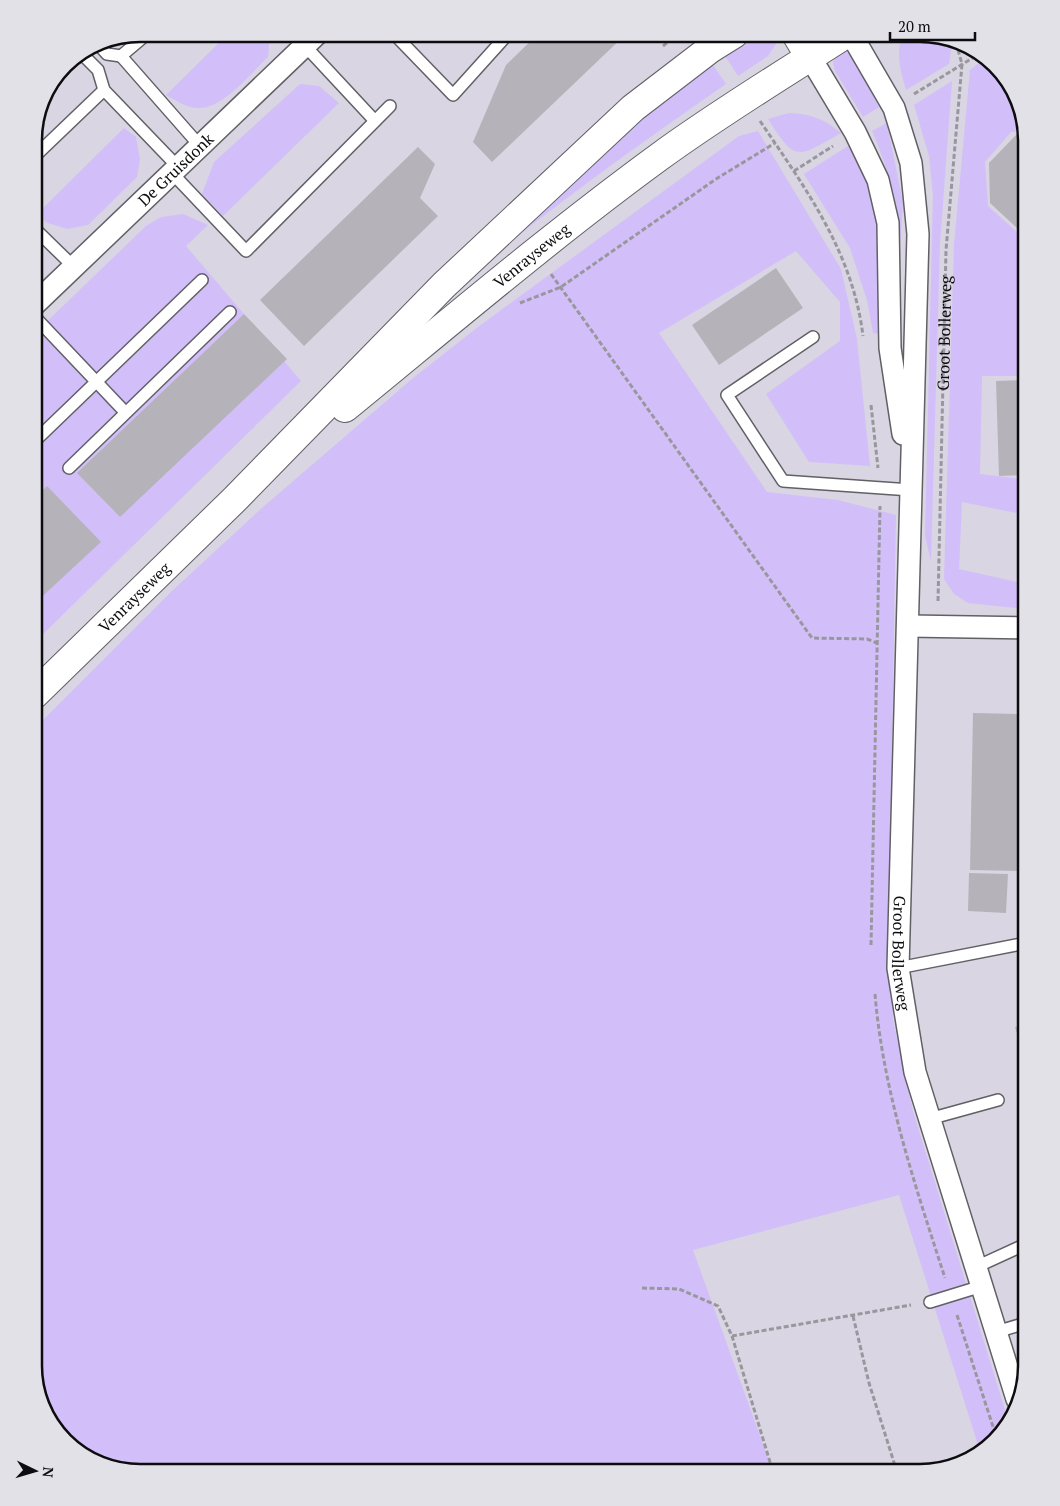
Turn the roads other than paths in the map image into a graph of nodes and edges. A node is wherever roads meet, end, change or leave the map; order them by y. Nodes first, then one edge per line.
1 (136, 43) edge
2 (300, 43) edge
3 (309, 43) edge
4 (403, 43) edge
5 (500, 43) edge
6 (720, 43) edge
7 (801, 43) edge
8 (832, 43) edge
9 (856, 43) edge
10 (104, 50) edge
11 (121, 56) junction
12 (810, 57) junction
13 (87, 59) edge
14 (104, 90) junction
15 (390, 106) dead end
16 (375, 120) junction
17 (200, 146) junction
18 (43, 148) edge
19 (175, 170) junction
20 (43, 237) edge
21 (74, 267) junction
22 (202, 280) dead end
23 (43, 297) edge
24 (230, 312) dead end
25 (43, 325) edge
26 (813, 337) dead end
27 (97, 382) junction
28 (125, 412) junction
29 (43, 433) edge
30 (69, 468) dead end
31 (911, 490) junction
32 (234, 500) junction
33 (908, 626) junction
34 (1018, 628) edge
35 (43, 687) edge
36 (1018, 945) edge
37 (898, 968) junction
38 (998, 1100) dead end
39 (930, 1119) junction
40 (1018, 1249) edge
41 (979, 1276) junction
42 (930, 1302) road end
43 (1018, 1325) edge
44 (996, 1332) junction
45 (1014, 1390) edge

1 - 11 lane
2 - 17 street, De Gruisdonk
3 - 16 lane
4 - 5 lane
6 - 32 street, Venrayseweg
7 - 12 street, Groot Bollerweg
8 - 12 street, Venrayseweg
9 - 31 street, Groot Bollerweg
10 - 11 lane
11 - 17 lane
12 - 31 street, Groot Bollerweg
12 - 32 street, Venrayseweg
13 - 14 lane
14 - 18 lane
14 - 19 lane
15 - 16 lane
16 - 19 lane
17 - 19 street, De Gruisdonk
19 - 21 street, De Gruisdonk
20 - 21 lane
21 - 23 street, De Gruisdonk
22 - 27 lane
24 - 28 lane
25 - 27 lane
26 - 31 lane
27 - 28 lane
27 - 29 lane
28 - 30 lane
31 - 33 street, Groot Bollerweg
32 - 35 street, Venrayseweg
33 - 34 street
33 - 37 street, Groot Bollerweg
36 - 37 lane
37 - 39 street, Groot Bollerweg
38 - 39 lane
39 - 41 street, Groot Bollerweg
40 - 41 lane
41 - 42 lane
41 - 44 street, Groot Bollerweg
43 - 44 lane
44 - 45 street, Groot Bollerweg

